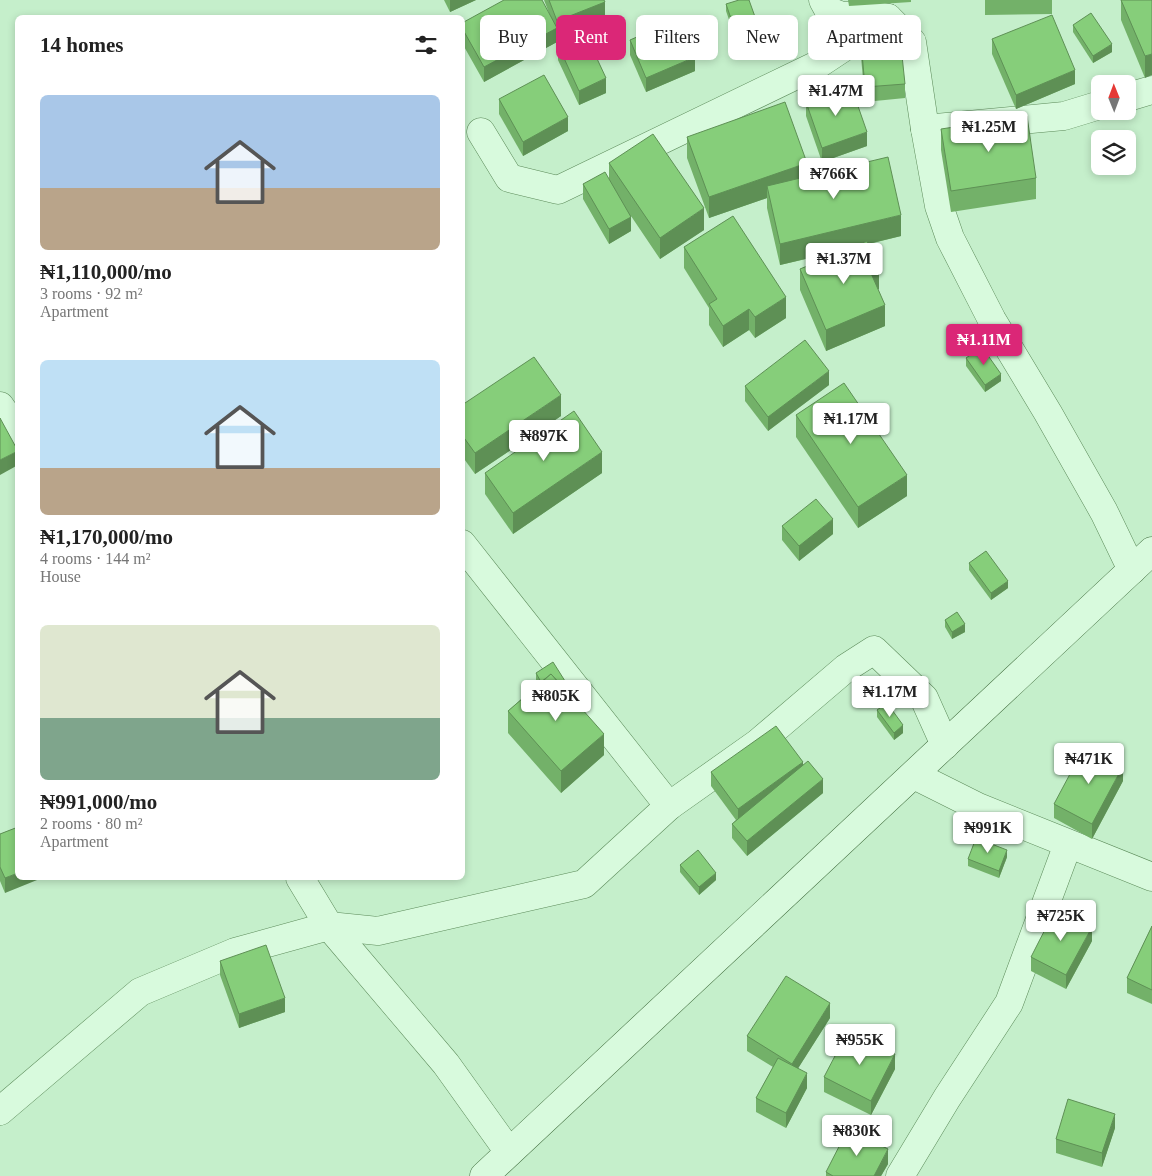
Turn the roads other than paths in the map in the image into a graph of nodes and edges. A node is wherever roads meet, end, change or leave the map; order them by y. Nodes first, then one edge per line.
1 (823, 0) edge
2 (839, 15) edge
3 (823, 60) edge
4 (915, 60) edge
5 (1152, 90) edge
6 (1136, 95) edge
7 (1091, 108) edge
8 (925, 129) junction
9 (481, 132) dead end
10 (0, 406) edge
11 (15, 428) edge
12 (465, 548) edge
13 (1152, 551) edge
14 (1132, 570) junction
15 (945, 745) junction
16 (914, 775) junction
17 (669, 806) junction
18 (1068, 844) junction
19 (1152, 877) edge
20 (301, 880) edge
21 (329, 926) junction
22 (0, 1111) edge
23 (509, 1152) junction
24 (484, 1176) edge
25 (900, 1176) edge

1 - 2 street
3 - 9 street
4 - 8 street
5 - 6 street
7 - 8 street
8 - 14 street
10 - 11 street
12 - 17 street
13 - 14 street
14 - 15 street
15 - 16 street
15 - 17 street
16 - 18 street
16 - 23 street
17 - 21 street
18 - 19 street
18 - 25 street
20 - 21 street
21 - 22 street
21 - 23 street
23 - 24 street

